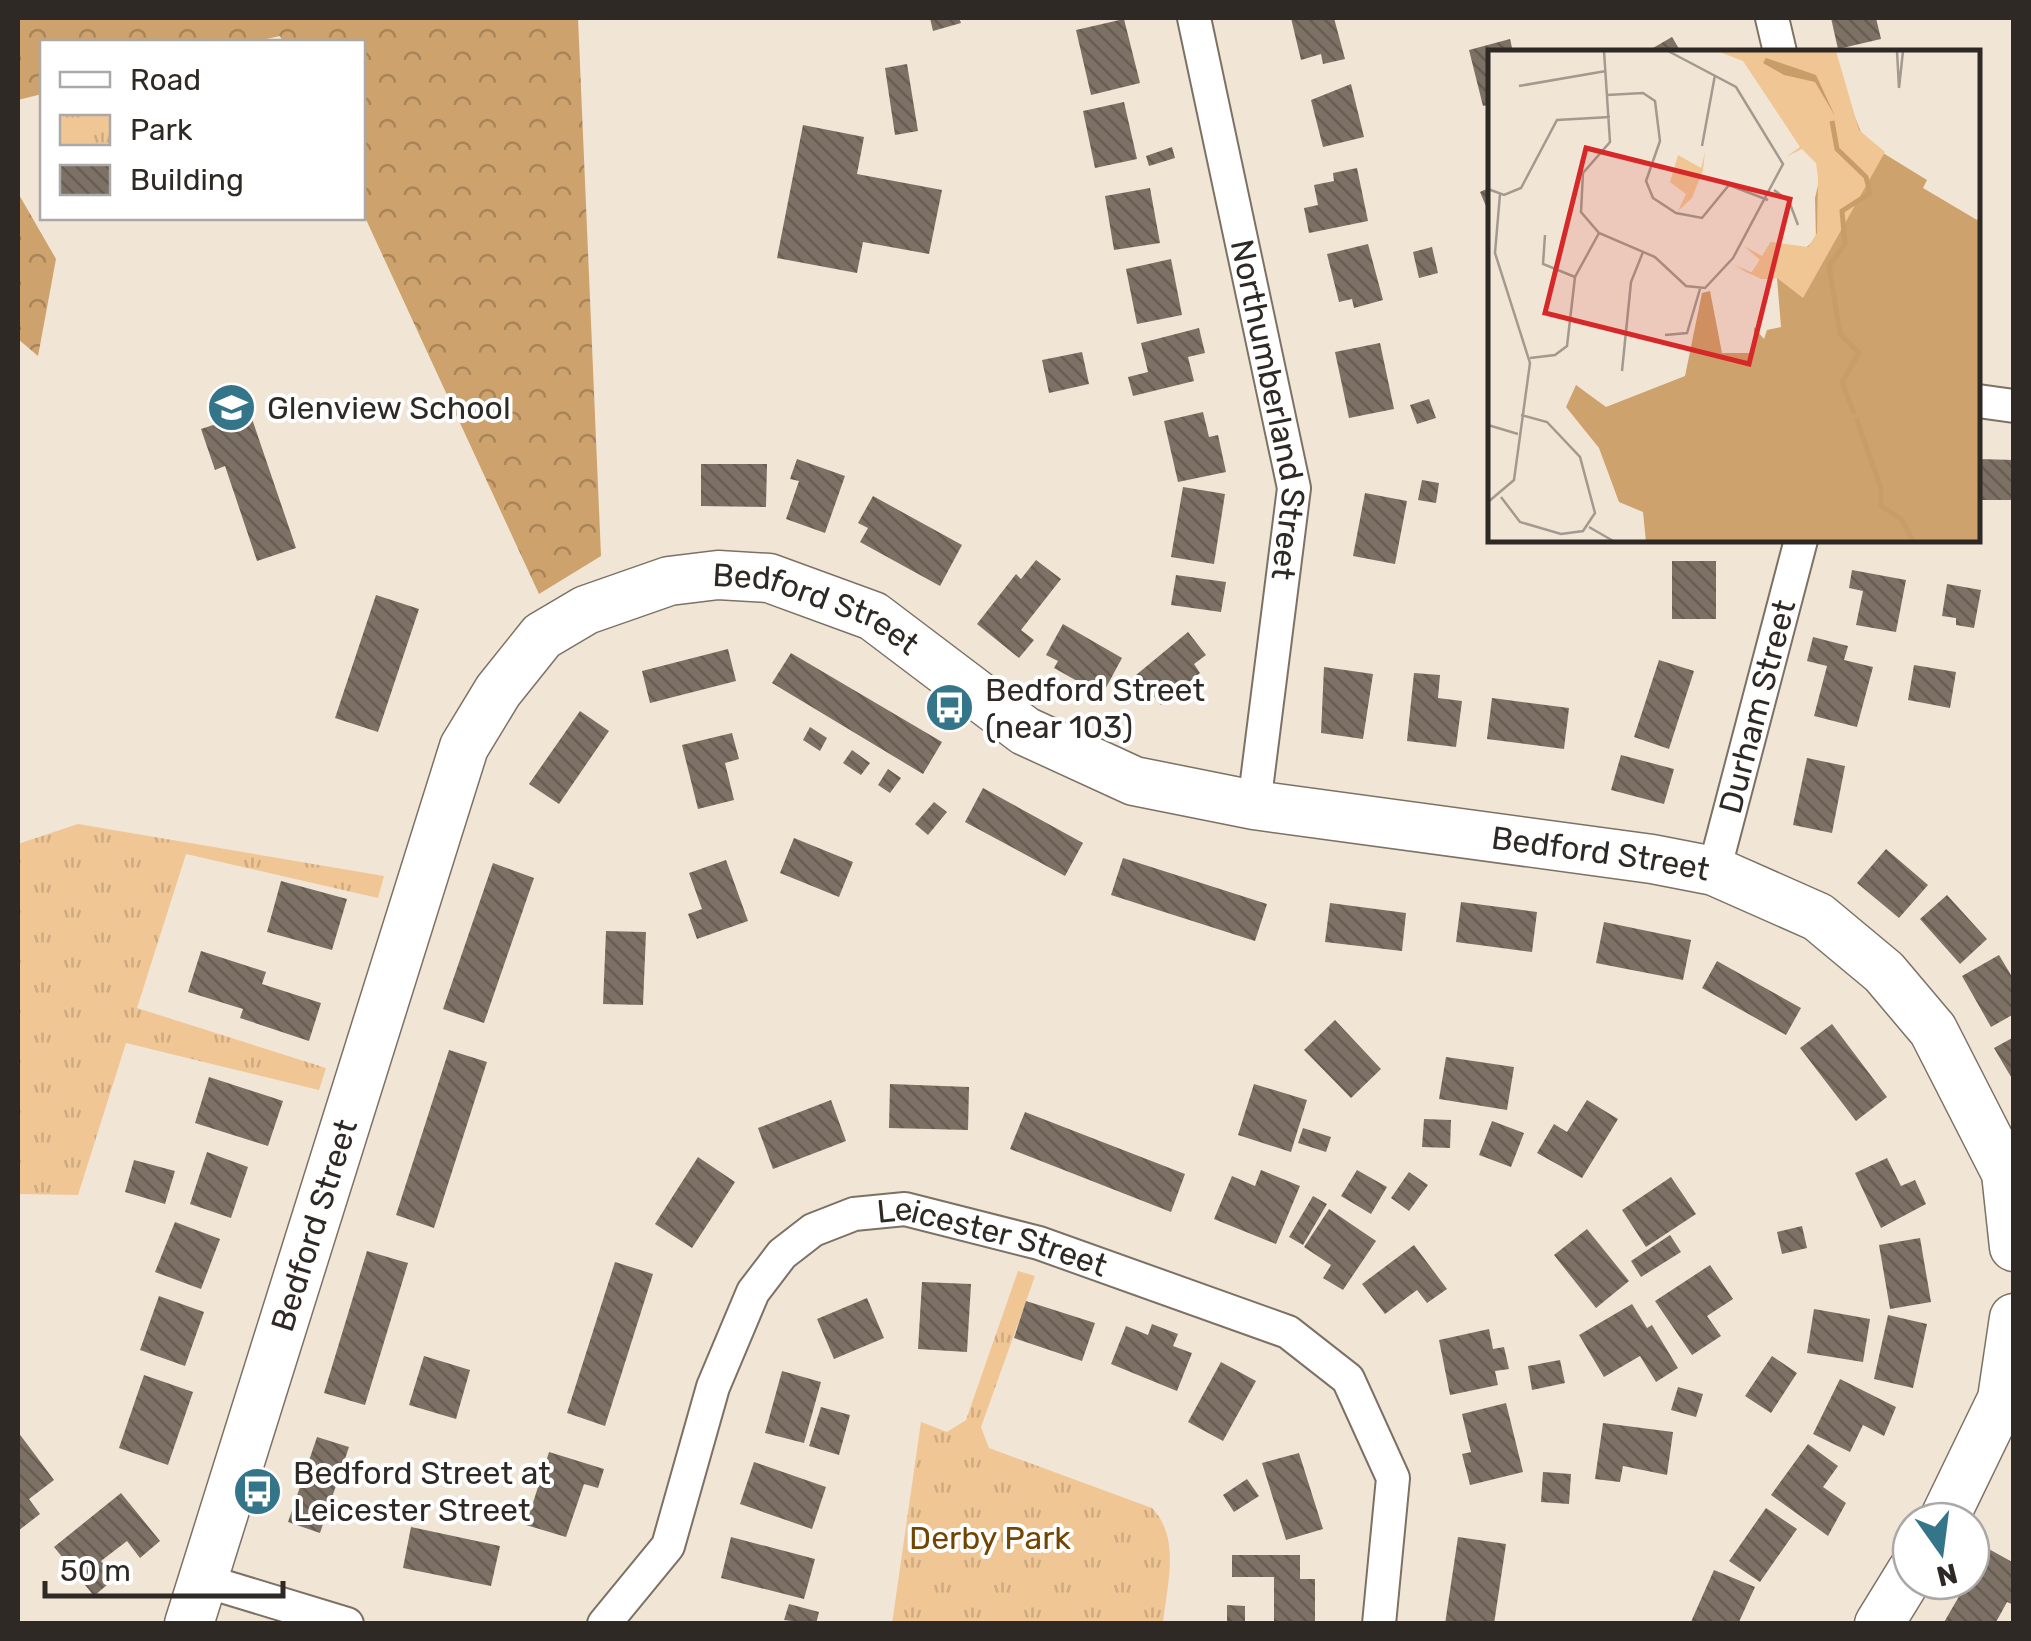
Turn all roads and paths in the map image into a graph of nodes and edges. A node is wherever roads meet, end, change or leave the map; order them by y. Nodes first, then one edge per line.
1 (1194, 18) edge
2 (1772, 18) edge
3 (1780, 50) edge
4 (1981, 401) edge
5 (2014, 406) edge
6 (1800, 542) edge
7 (1254, 805) junction
8 (1714, 872) junction
9 (2014, 1247) edge
10 (2014, 1318) edge
11 (1953, 1501) edge
12 (1893, 1601) edge
13 (195, 1602) edge
14 (347, 1624) edge
15 (604, 1624) edge
16 (1379, 1624) edge
17 (1879, 1624) edge

1 - 7 street, Northumberland Street
2 - 3 street
4 - 5 street
6 - 8 street, Durham Street
7 - 8 street, Bedford Street
7 - 13 street, Bedford Street
8 - 9 street, Bedford Street
10 - 11 street
12 - 17 street
13 - 14 street
15 - 16 street, Leicester Street

